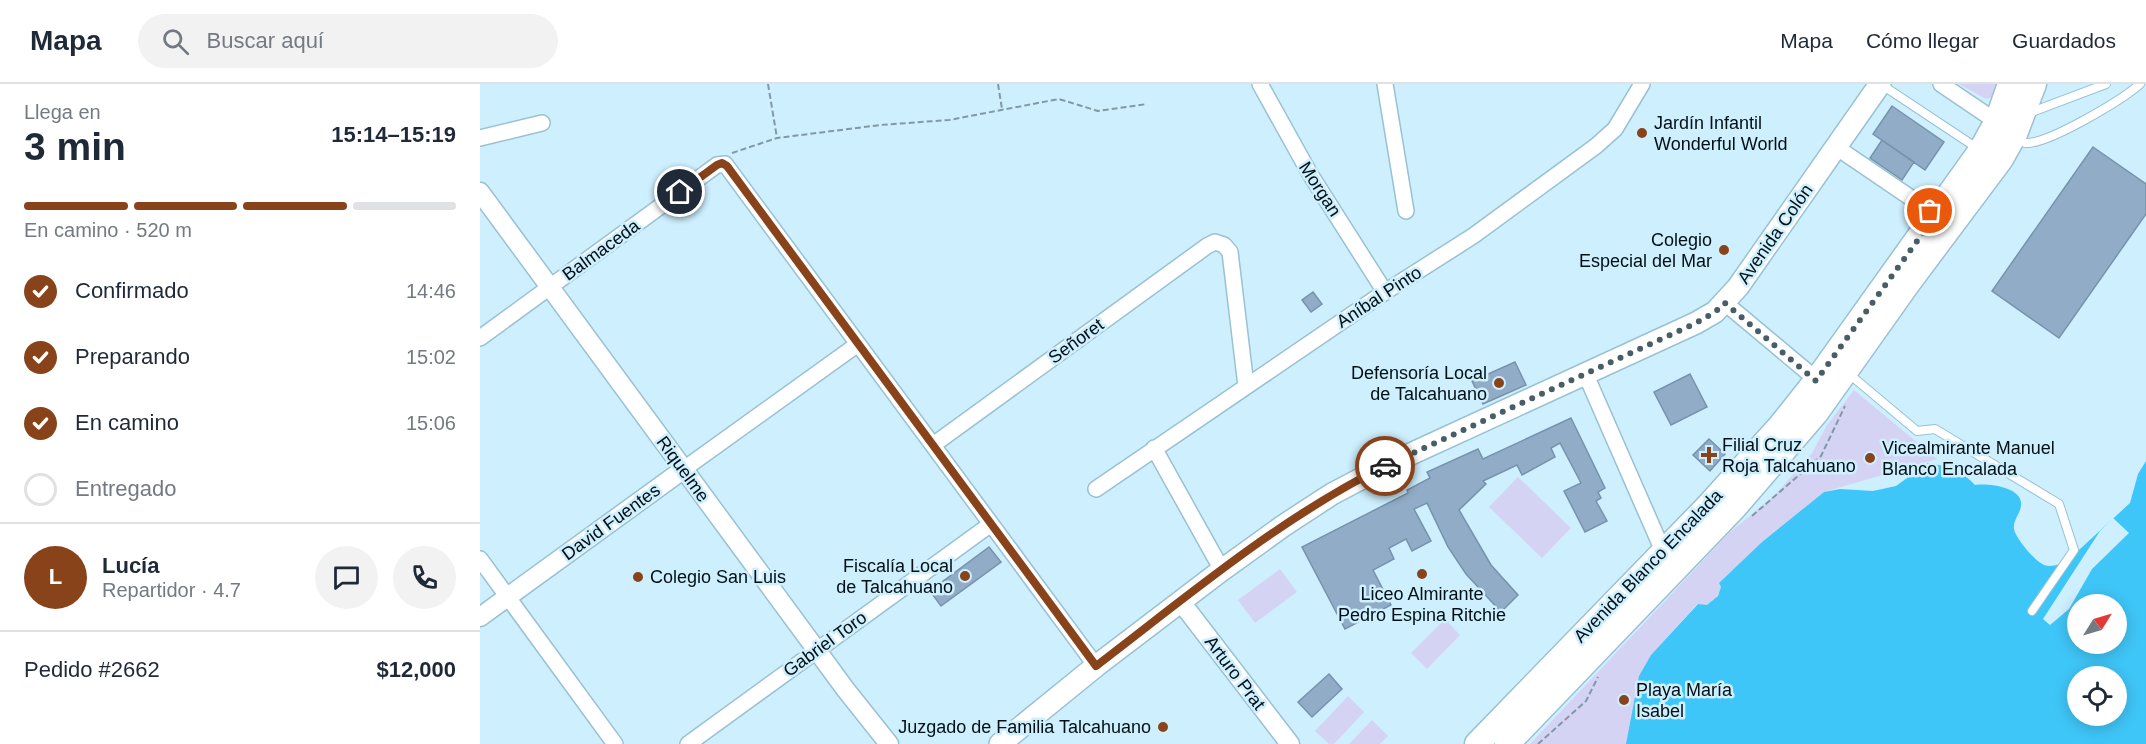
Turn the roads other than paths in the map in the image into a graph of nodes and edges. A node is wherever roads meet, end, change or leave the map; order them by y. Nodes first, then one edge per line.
1 (1260, 84) edge
2 (1386, 84) edge
3 (1642, 84) edge
4 (1880, 84) edge
5 (1941, 84) edge
6 (2010, 84) edge
7 (2034, 84) edge
8 (2106, 84) edge
9 (2140, 84) edge
10 (542, 123) dead end
11 (2012, 124) junction
12 (480, 138) edge
13 (1836, 147) junction
14 (1981, 150) junction
15 (480, 192) edge
16 (1406, 211) dead end
17 (1936, 215) junction
18 (550, 287) junction
19 (1385, 292) junction
20 (1725, 303) junction
21 (480, 338) edge
22 (858, 344) junction
23 (1846, 372) junction
24 (1586, 375) junction
25 (1246, 386) junction
26 (1824, 387) junction
27 (933, 445) junction
28 (1154, 448) junction
29 (684, 470) junction
30 (1096, 489) dead end
31 (991, 524) junction
32 (1663, 552) junction
33 (480, 559) edge
34 (1222, 570) junction
35 (507, 597) junction
36 (1181, 602) junction
37 (2032, 611) dead end
38 (480, 617) edge
39 (817, 651) junction
40 (1096, 666) junction
41 (615, 744) edge
42 (688, 744) edge
43 (889, 744) edge
44 (1000, 744) edge
45 (1290, 744) edge
46 (1477, 744) edge
47 (1507, 744) edge

1 - 19 street, Morgan
2 - 16 street
3 - 19 street, Aníbal Pinto
4 - 13 main road, Avenida Colón
4 - 14 lane
5 - 11 street
6 - 11 main road, Avenida Blanco Encalada
7 - 11 main road, Avenida Blanco Encalada
8 - 11 lane
9 - 11 lane
10 - 12 street
11 - 14 main road, Avenida Blanco Encalada
11 - 23 main road, Avenida Blanco Encalada
13 - 17 street
13 - 20 main road, Avenida Colón
14 - 17 main road, Avenida Blanco Encalada
15 - 18 street, Riquelme
17 - 26 main road, Avenida Blanco Encalada
18 - 21 street, Balmaceda
18 - 22 street, Balmaceda
18 - 29 street, Riquelme
19 - 25 street, Aníbal Pinto
20 - 24 main road, Avenida Colón
20 - 26 street
22 - 27 street
22 - 29 street, David Fuentes
23 - 26 main road, Avenida Blanco Encalada
23 - 37 lane
24 - 32 street
24 - 34 main road, Avenida Colón
25 - 27 street, Señoret
25 - 28 street, Aníbal Pinto
26 - 32 main road, Avenida Blanco Encalada
26 - 47 main road, Avenida Blanco Encalada
27 - 31 street
28 - 30 street, Aníbal Pinto
28 - 34 street
29 - 35 street, David Fuentes
29 - 39 street, Riquelme
31 - 39 street, Gabriel Toro
31 - 40 street
32 - 46 main road, Avenida Blanco Encalada
33 - 35 street
34 - 36 main road, Avenida Colón
35 - 38 street, David Fuentes
35 - 41 street
36 - 40 main road, Avenida Colón
36 - 45 street, Arturo Prat
39 - 42 street, Gabriel Toro
39 - 43 street, Riquelme
40 - 44 main road, Avenida Colón

